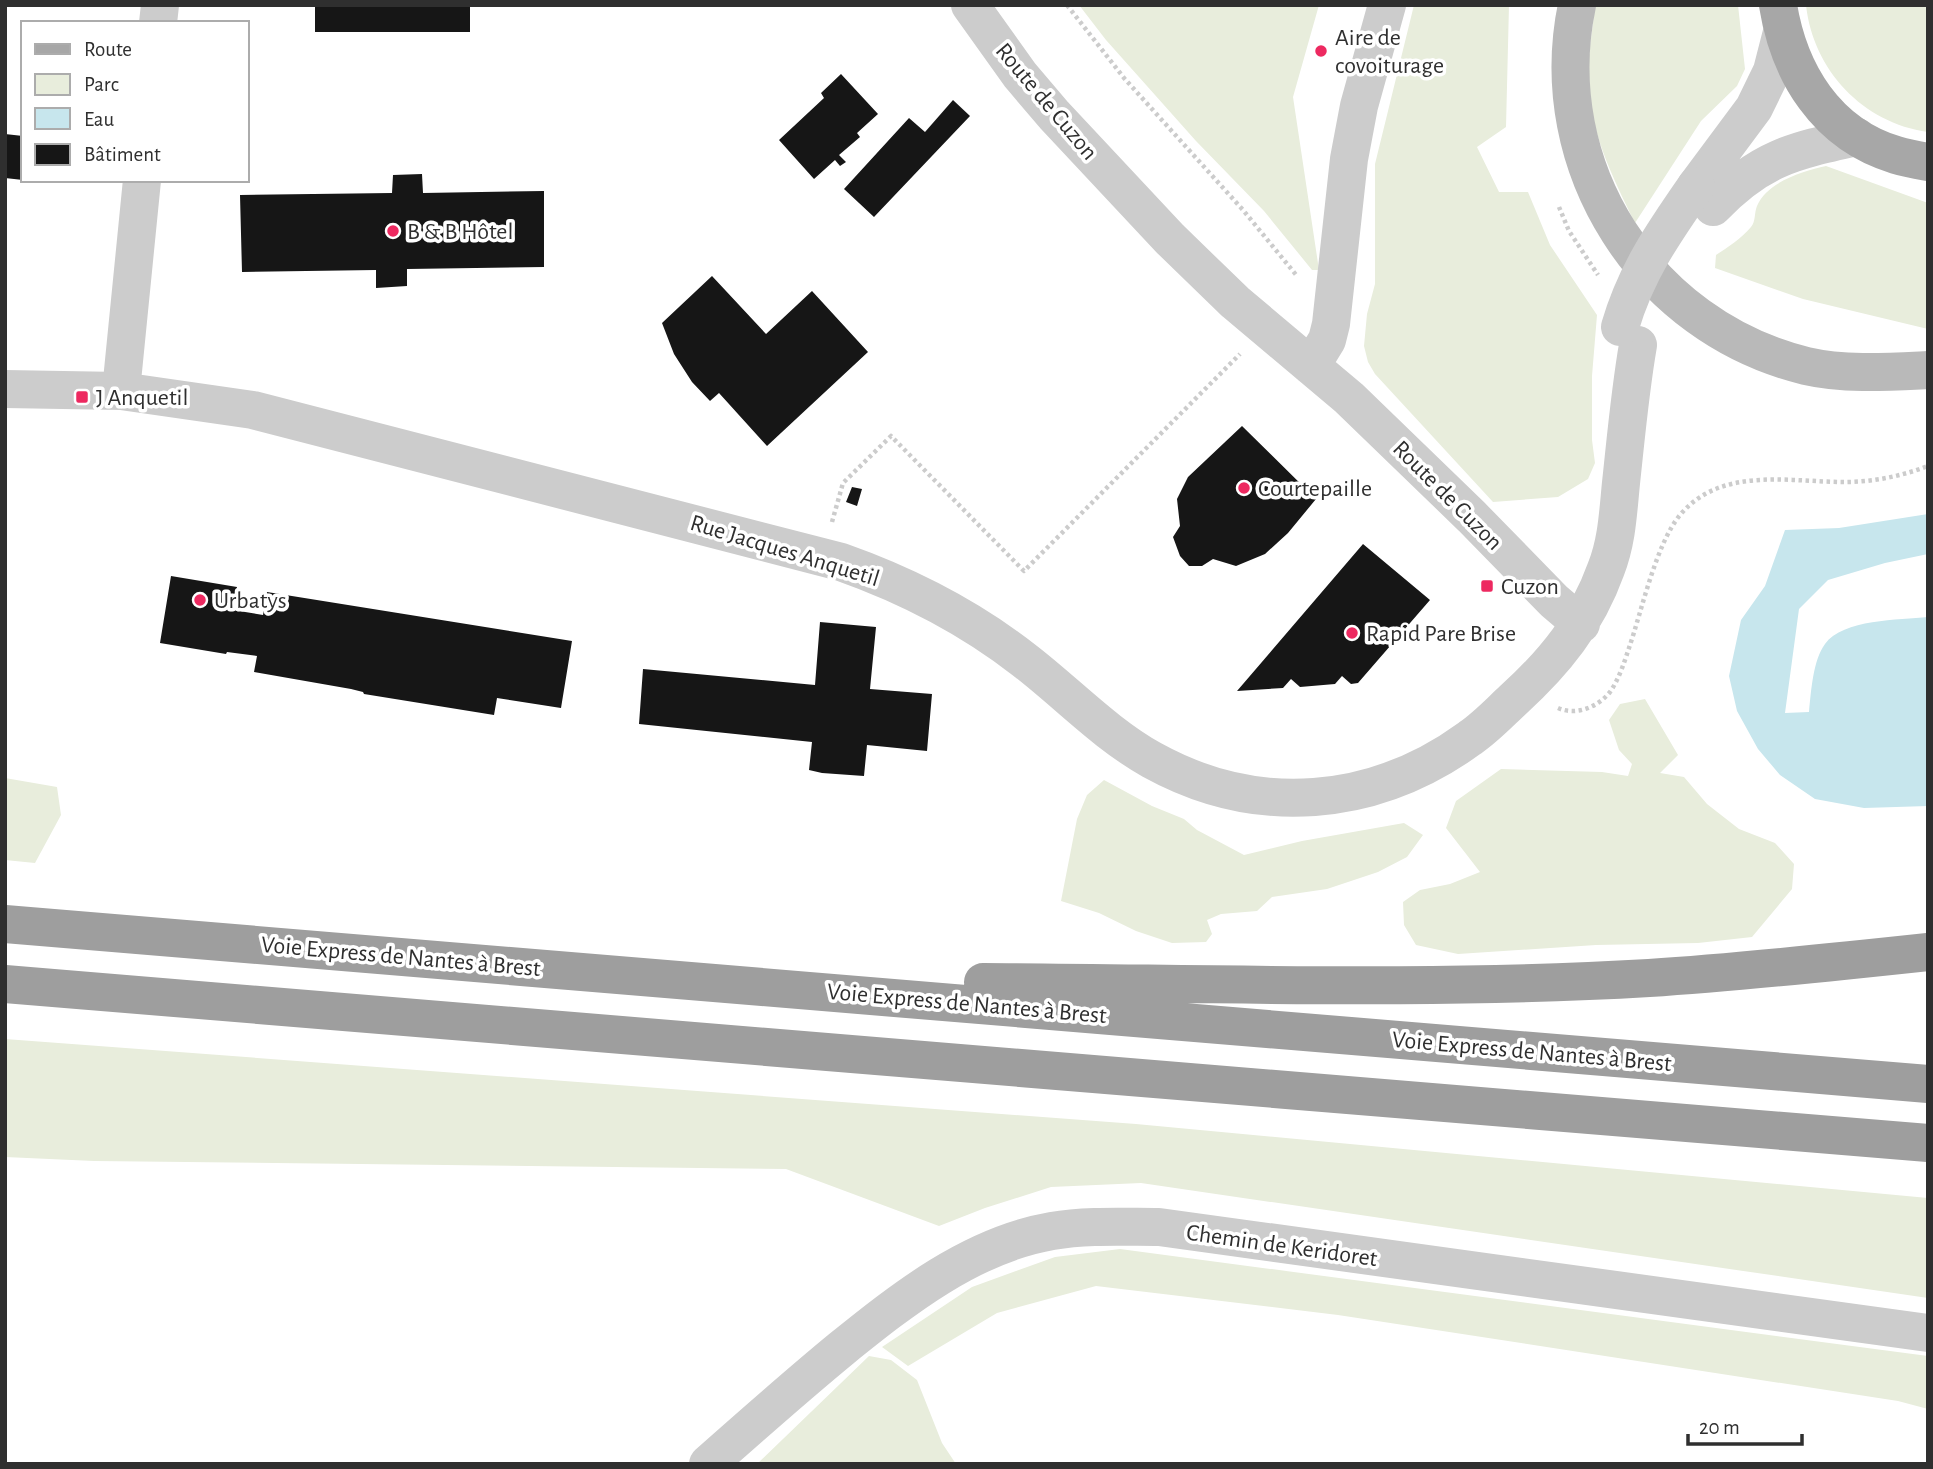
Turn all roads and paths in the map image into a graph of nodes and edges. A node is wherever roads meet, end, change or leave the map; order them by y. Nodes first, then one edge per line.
1 (970, 5) edge
2 (1067, 5) edge
3 (1387, 5) edge
4 (1577, 5) edge
5 (1780, 18) edge
6 (1857, 137) junction
7 (1928, 162) edge
8 (142, 182) edge
9 (1705, 197) junction
10 (1334, 306) junction
11 (1234, 359) dead end
12 (1311, 366) junction
13 (1928, 370) edge
14 (5, 389) edge
15 (121, 391) junction
16 (1928, 466) edge
17 (822, 556) junction
18 (1581, 624) junction
19 (1532, 682) junction
20 (5, 924) edge
21 (1928, 952) edge
22 (680, 979) junction
23 (5, 984) edge
24 (1928, 1084) edge
25 (1928, 1143) edge
26 (1928, 1333) edge
27 (708, 1464) edge

1 - 12 street, Route de Cuzon
2 - 10 path
3 - 10 street
4 - 13 main road
5 - 6 main road
5 - 9 street
6 - 7 main road
6 - 9 street
8 - 15 street
9 - 18 street
10 - 12 street
11 - 17 path
12 - 18 street, Route de Cuzon
14 - 15 street, Rue Jacques Anquetil
15 - 17 street, Rue Jacques Anquetil
16 - 19 path
17 - 19 street, Rue Jacques Anquetil
18 - 19 street, Rue Jacques Anquetil
20 - 22 highway, Voie Express de Nantes à Brest
21 - 22 highway
22 - 24 highway, Voie Express de Nantes à Brest
23 - 25 highway
26 - 27 street, Chemin de Keridoret

